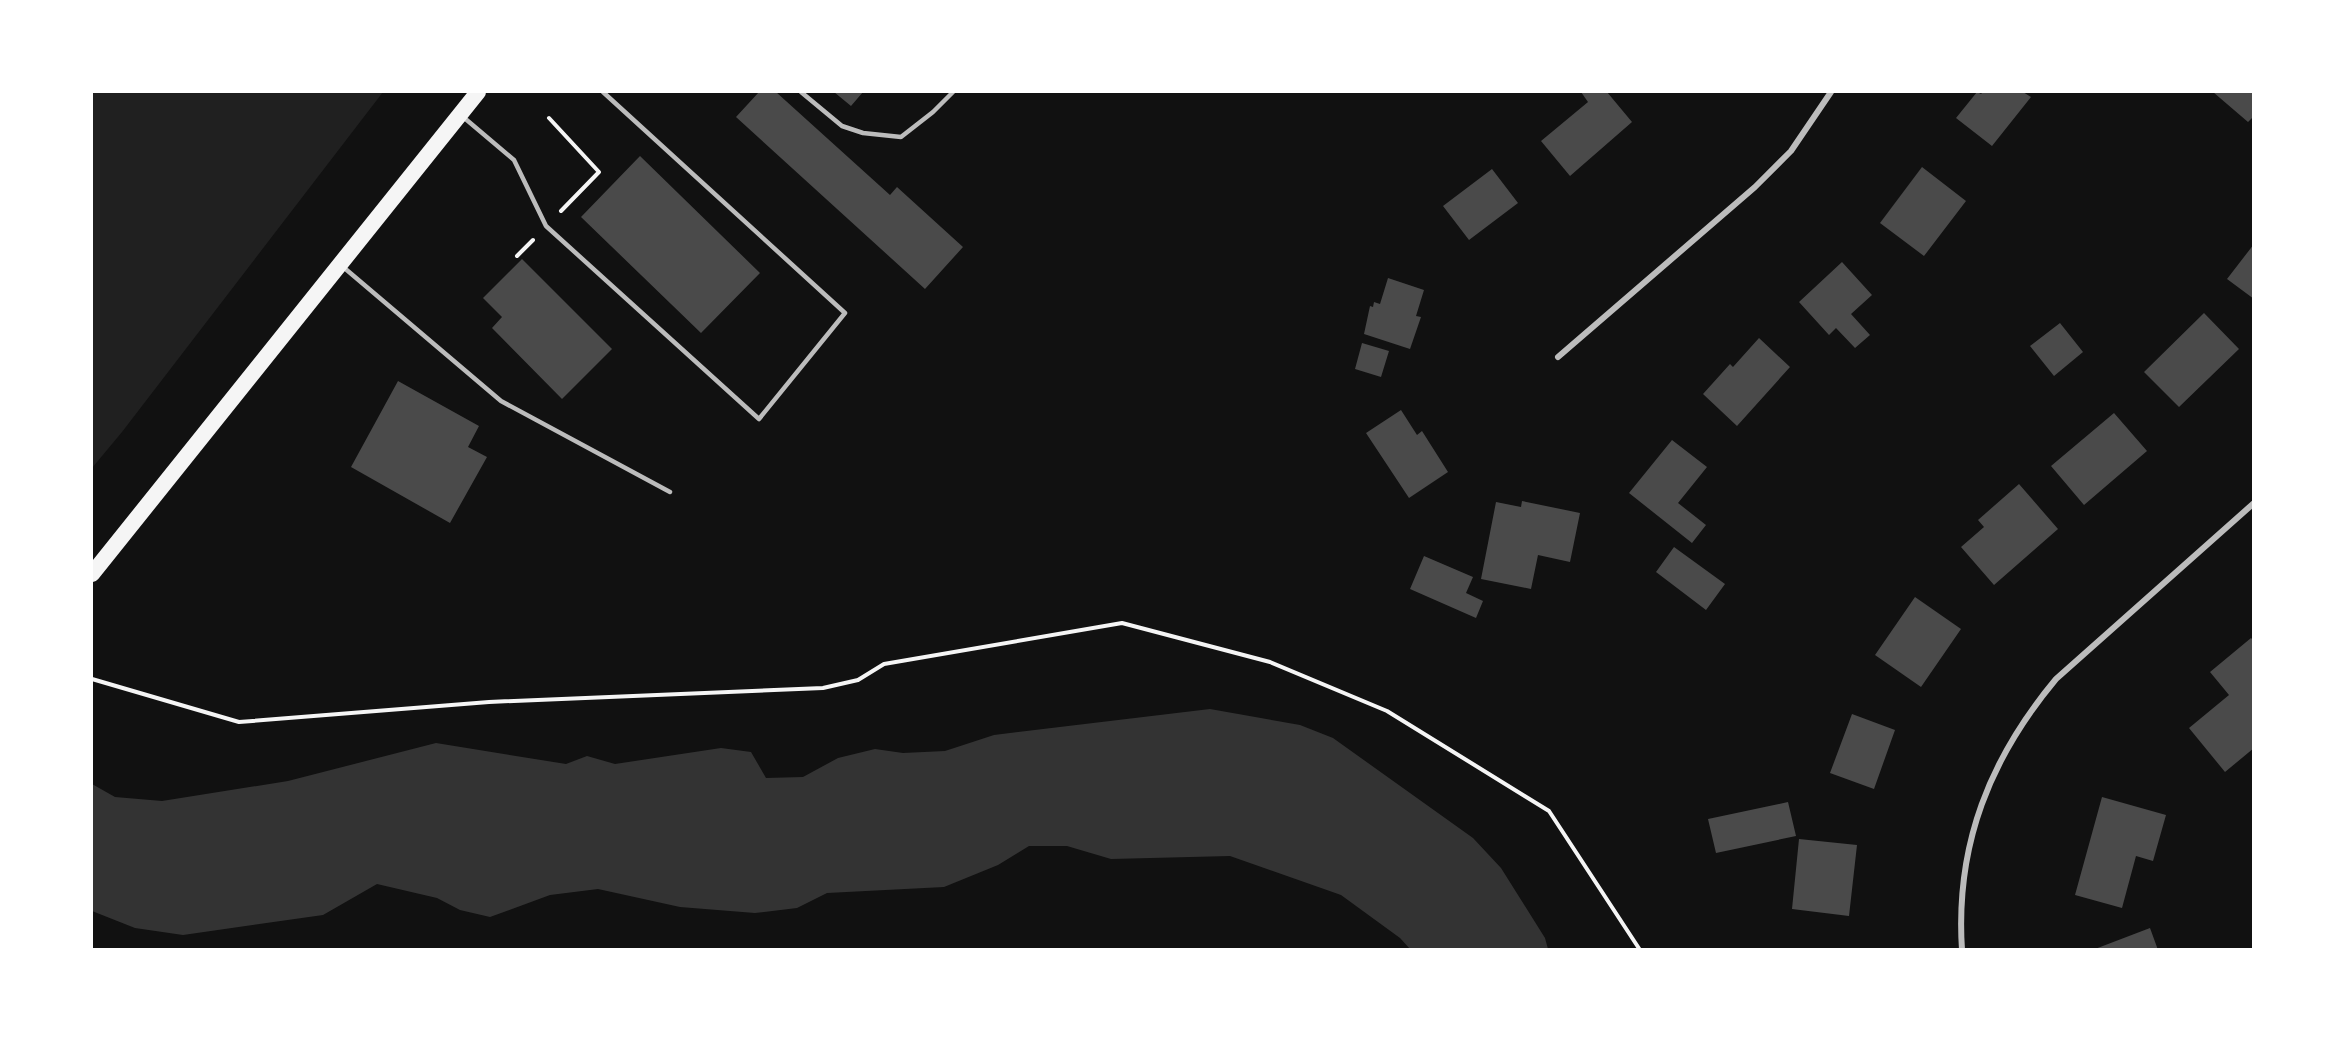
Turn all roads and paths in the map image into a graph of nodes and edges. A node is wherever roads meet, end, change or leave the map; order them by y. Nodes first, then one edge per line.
1 (478, 92) edge
2 (603, 92) edge
3 (801, 92) edge
4 (953, 92) edge
5 (1831, 92) edge
6 (459, 115) junction
7 (549, 118) dead end
8 (546, 226) junction
9 (517, 256) dead end
10 (339, 265) junction
11 (1558, 357) dead end
12 (670, 492) dead end
13 (2253, 503) edge
14 (92, 574) edge
15 (92, 679) edge
16 (1640, 950) edge
17 (1962, 950) edge

1 - 6 highway
2 - 8 lane
3 - 4 lane
5 - 11 street
6 - 8 lane
6 - 10 highway
7 - 8 path
8 - 9 path
10 - 12 lane
10 - 14 highway
13 - 17 street
15 - 16 path

